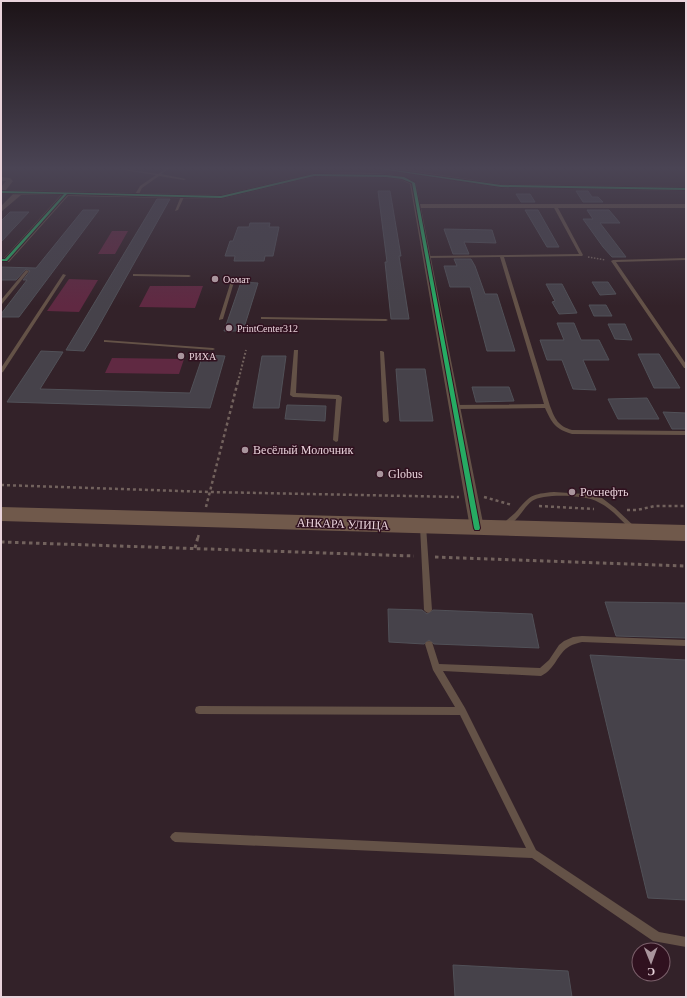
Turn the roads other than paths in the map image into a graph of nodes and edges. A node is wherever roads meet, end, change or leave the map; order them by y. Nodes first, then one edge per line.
1 (48, 214) edge
2 (418, 214) edge
3 (559, 214) edge
4 (502, 256) junction
5 (426, 257) junction
6 (686, 259) edge
7 (1, 260) edge
8 (27, 271) dead end
9 (64, 275) dead end
10 (134, 275) dead end
11 (189, 276) dead end
12 (232, 282) dead end
13 (1, 303) edge
14 (263, 318) dead end
15 (221, 319) dead end
16 (386, 320) dead end
17 (106, 341) dead end
18 (214, 349) dead end
19 (296, 351) dead end
20 (382, 352) dead end
21 (686, 367) edge
22 (1, 372) edge
23 (547, 406) junction
24 (454, 407) junction
25 (386, 421) dead end
26 (686, 433) edge
27 (336, 440) dead end
28 (1, 514) edge
29 (423, 526) junction
30 (485, 528) junction
31 (637, 532) junction
32 (686, 533) edge
33 (428, 610) dead end
34 (686, 642) edge
35 (429, 644) dead end
36 (436, 667) junction
37 (199, 710) dead end
38 (462, 711) junction
39 (175, 837) dead end
40 (533, 853) junction
41 (686, 942) edge

1 - 7 street
2 - 5 street
3 - 4 lane
4 - 5 lane
4 - 23 lane
5 - 24 street
6 - 21 lane
8 - 13 lane
9 - 22 lane
10 - 11 lane
12 - 15 lane
14 - 16 lane
17 - 18 lane
19 - 27 lane
20 - 25 lane
23 - 24 lane
23 - 26 lane
24 - 30 street
28 - 29 main road, АНКАРА УЛИЦА
29 - 30 main road, АНКАРА УЛИЦА
29 - 33 lane
30 - 31 main road, АНКАРА УЛИЦА
30 - 31 lane
31 - 32 main road, АНКАРА УЛИЦА
34 - 36 lane
35 - 36 lane
36 - 38 lane
37 - 38 lane
38 - 40 lane
39 - 40 lane
40 - 41 lane

